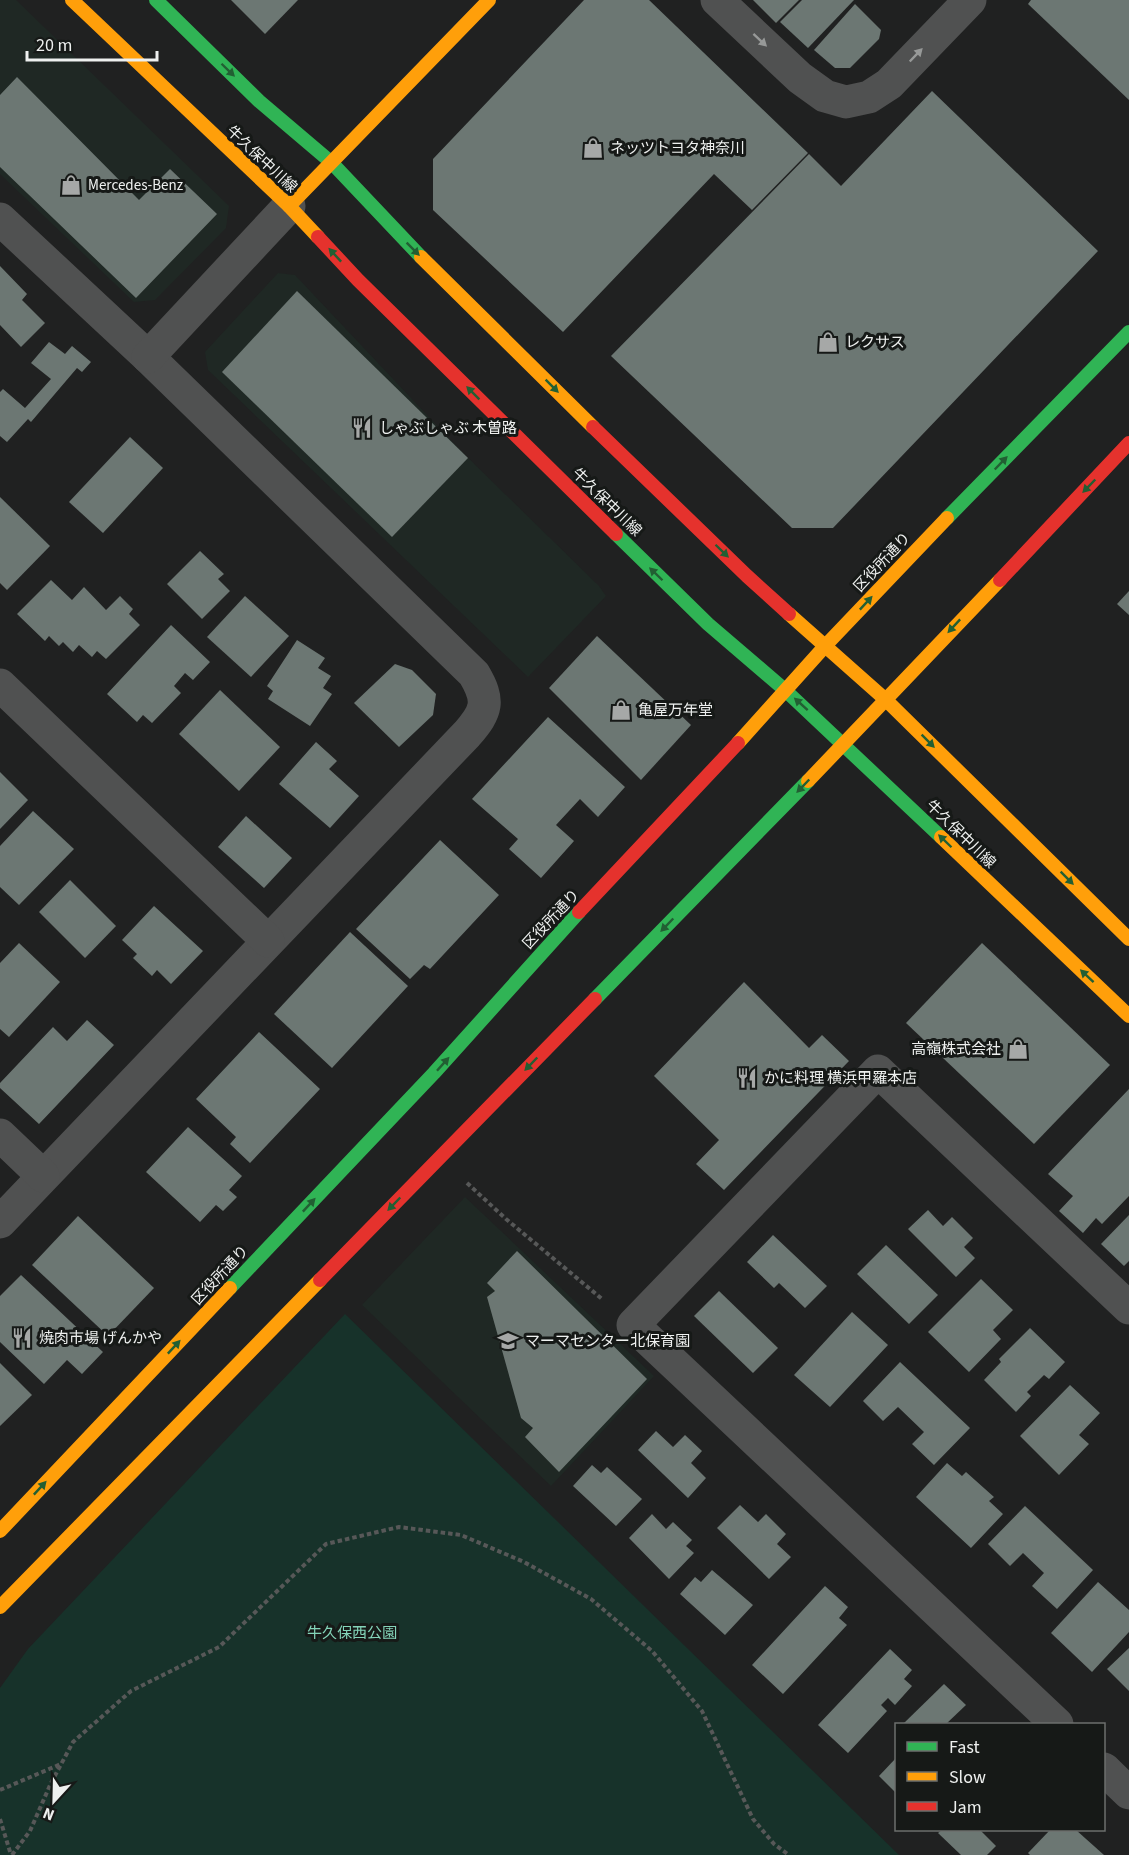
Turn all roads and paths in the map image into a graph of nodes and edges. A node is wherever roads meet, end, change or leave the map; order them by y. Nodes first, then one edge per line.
1 (72, 0) edge
2 (156, 0) edge
3 (489, 0) edge
4 (717, 0) edge
5 (969, 0) edge
6 (332, 163) junction
7 (289, 206) junction
8 (0, 219) edge
9 (1129, 332) edge
10 (148, 357) junction
11 (1129, 443) edge
12 (826, 645) junction
13 (0, 685) edge
14 (785, 690) junction
15 (886, 700) junction
16 (844, 744) junction
17 (1129, 939) edge
18 (268, 941) junction
19 (1129, 1016) edge
20 (0, 1135) edge
21 (43, 1176) junction
22 (464, 1180) dead end
23 (0, 1222) edge
24 (1129, 1308) edge
25 (633, 1325) junction
26 (0, 1531) edge
27 (0, 1607) edge
28 (1055, 1723) edge
29 (62, 1764) junction
30 (1105, 1770) edge
31 (0, 1790) edge
32 (1129, 1793) edge
33 (0, 1819) edge
34 (11, 1855) edge
35 (789, 1855) edge

1 - 7 street, 牛久保中川線
2 -> 6 street
3 - 6 street
4 -> 5 street
6 - 7 street
6 -> 12 street
7 - 10 street
14 -> 7 street, 牛久保中川線
8 - 10 street
12 -> 9 street, 区役所通り
10 - 18 street
11 -> 15 street
12 - 14 street, 区役所通り
12 - 15 street
13 - 18 street
16 -> 14 street, 牛久保中川線
26 -> 14 street, 区役所通り
15 - 16 street
15 -> 17 street
19 -> 16 street, 牛久保中川線
16 -> 27 street
18 - 21 street
20 - 21 street
21 - 23 street
22 - 25 path
24 - 25 street
25 - 28 street
29 - 31 path
29 - 34 path
29 - 35 path
30 - 32 street
33 - 34 path

